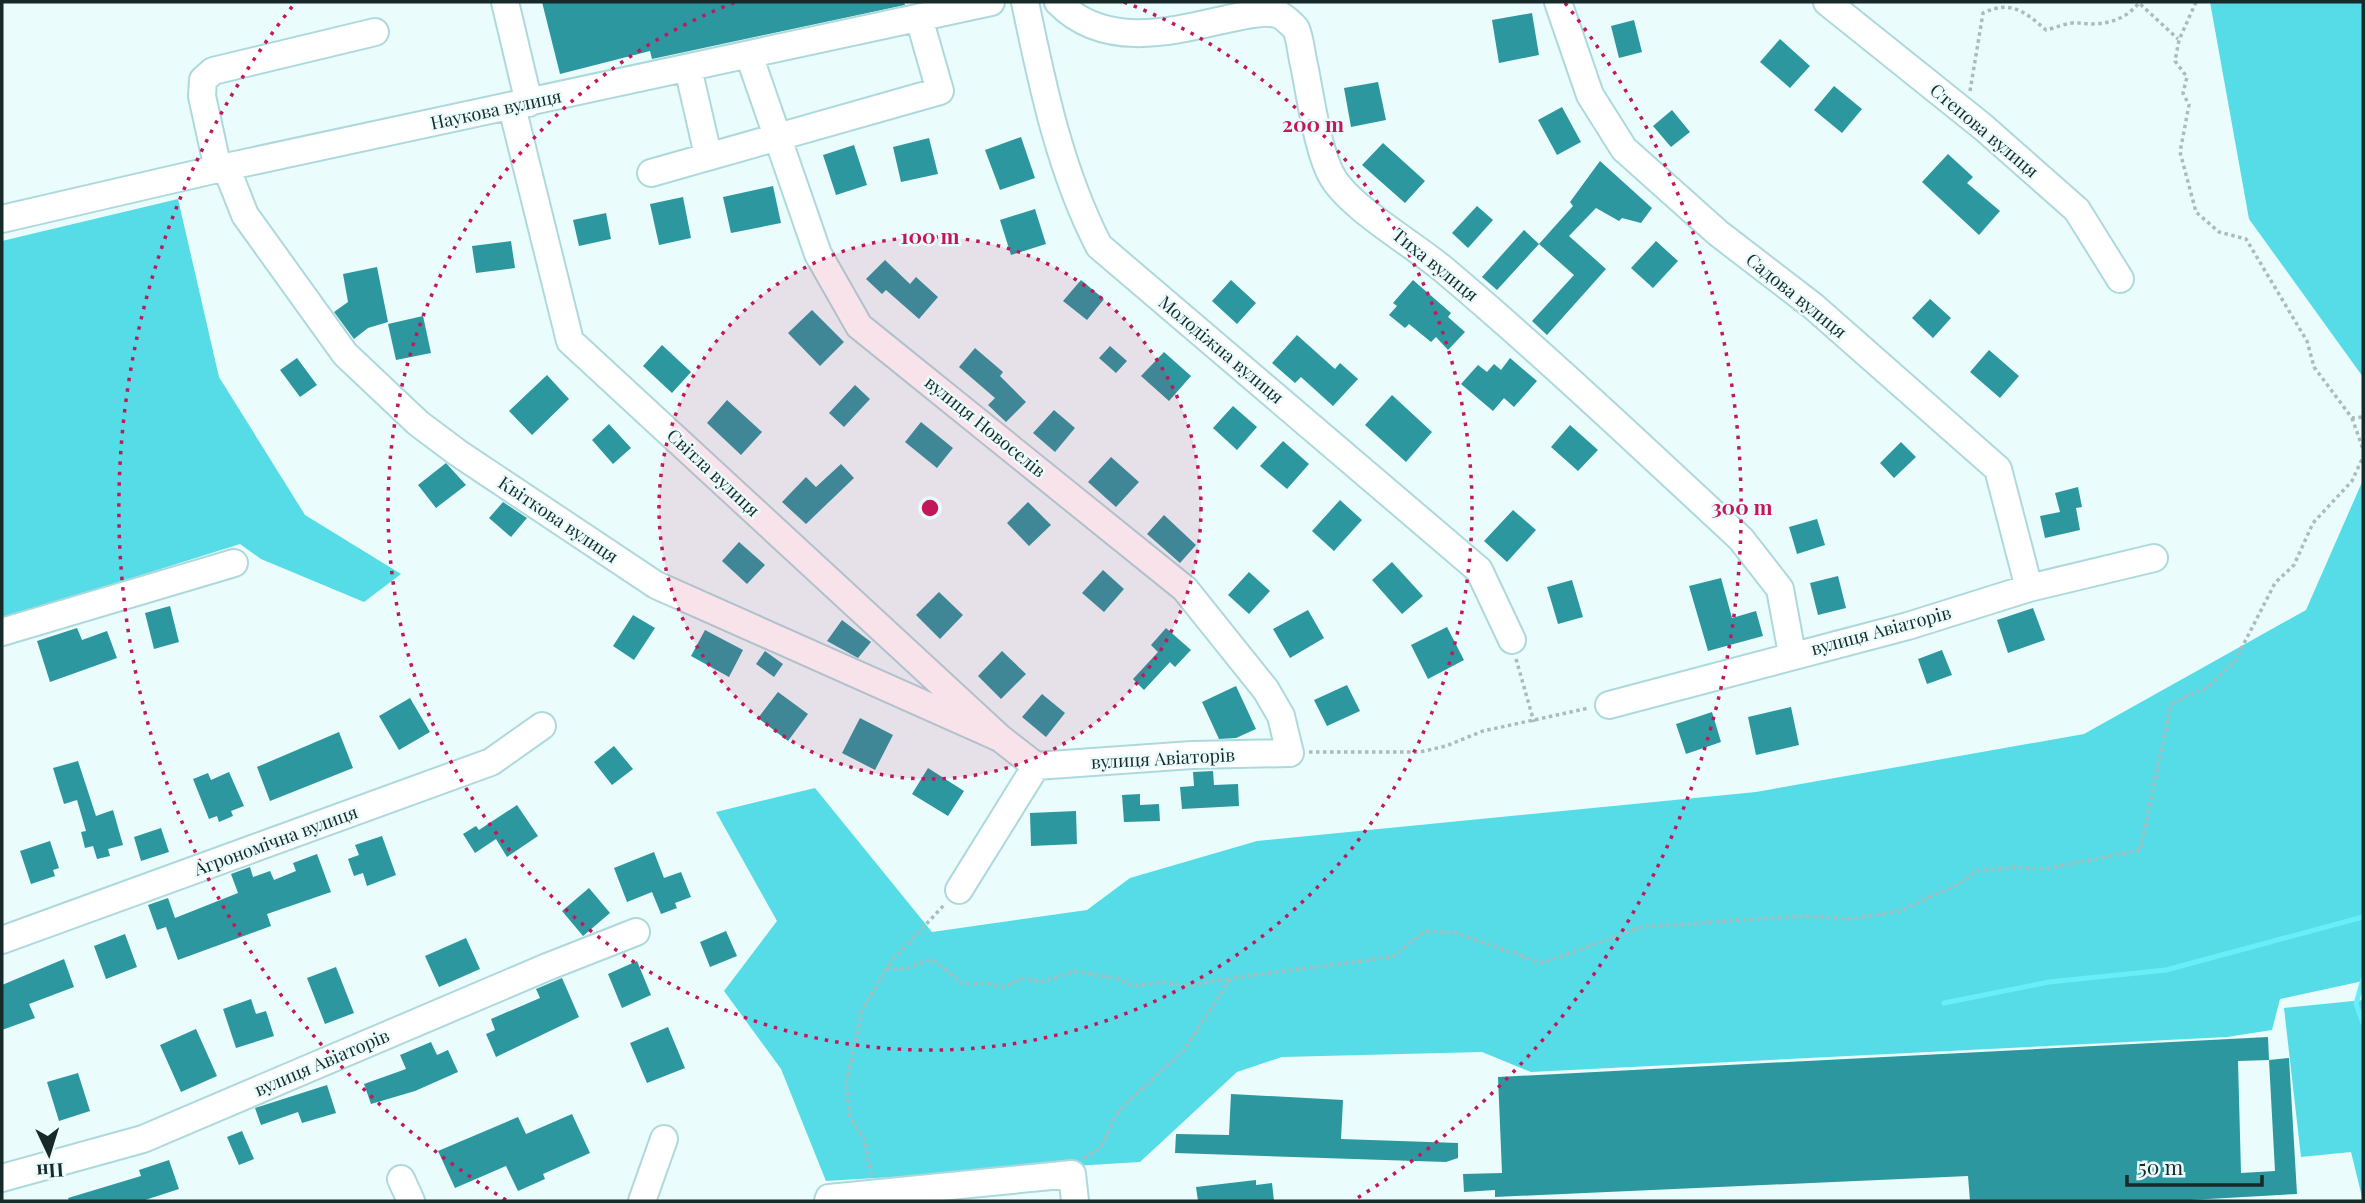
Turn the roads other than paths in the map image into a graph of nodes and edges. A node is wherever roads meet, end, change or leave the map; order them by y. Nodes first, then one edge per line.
1 (505, 2) edge
2 (991, 2) edge
3 (1025, 2) edge
4 (1058, 2) edge
5 (1558, 2) edge
6 (1827, 2) edge
7 (919, 18) junction
8 (375, 32) dead end
9 (749, 55) junction
10 (688, 68) junction
11 (520, 105) junction
12 (778, 137) junction
13 (708, 155) junction
14 (222, 168) junction
15 (651, 173) dead end
16 (2, 219) edge
17 (2120, 279) dead end
18 (2154, 558) dead end
19 (234, 563) dead end
20 (2029, 588) junction
21 (2, 632) edge
22 (1512, 640) road end
23 (1792, 654) junction
24 (1609, 705) road end
25 (542, 726) dead end
26 (1000, 738) junction
27 (1290, 753) joint
28 (1036, 766) junction
29 (959, 890) road end
30 (636, 932) dead end
31 (2, 940) edge
32 (664, 1139) dead end
33 (2, 1178) edge
34 (931, 1194) edge
35 (642, 1201) edge
36 (828, 1201) edge
37 (1075, 1201) edge

1 - 11 street, Світла вулиця
2 - 7 street, Наукова вулиця
3 - 22 street, Молодіжна вулиця
4 - 23 street, Тиха вулиця
5 - 20 street, Садова вулиця
6 - 17 street, Степова вулиця
7 - 9 street, Наукова вулиця
7 - 12 street
8 - 14 street, Квіткова вулиця
9 - 10 street, Наукова вулиця
9 - 12 street, вулиця Новоселів
10 - 11 street, Наукова вулиця
10 - 13 street
11 - 14 street, Наукова вулиця
11 - 26 street, Світла вулиця
12 - 13 street
12 - 27 street, вулиця Новоселів
13 - 15 street
14 - 16 street, Наукова вулиця
14 - 26 street, Квіткова вулиця
18 - 20 street, вулиця Авіаторів
19 - 21 street
20 - 23 street, вулиця Авіаторів
23 - 24 street, вулиця Авіаторів
25 - 31 street, Агрономічна вулиця
26 - 28 street, Світла вулиця
27 - 28 street, вулиця Авіаторів
28 - 29 street
30 - 33 street, вулиця Авіаторів
32 - 35 street
34 - 36 street
34 - 37 street

